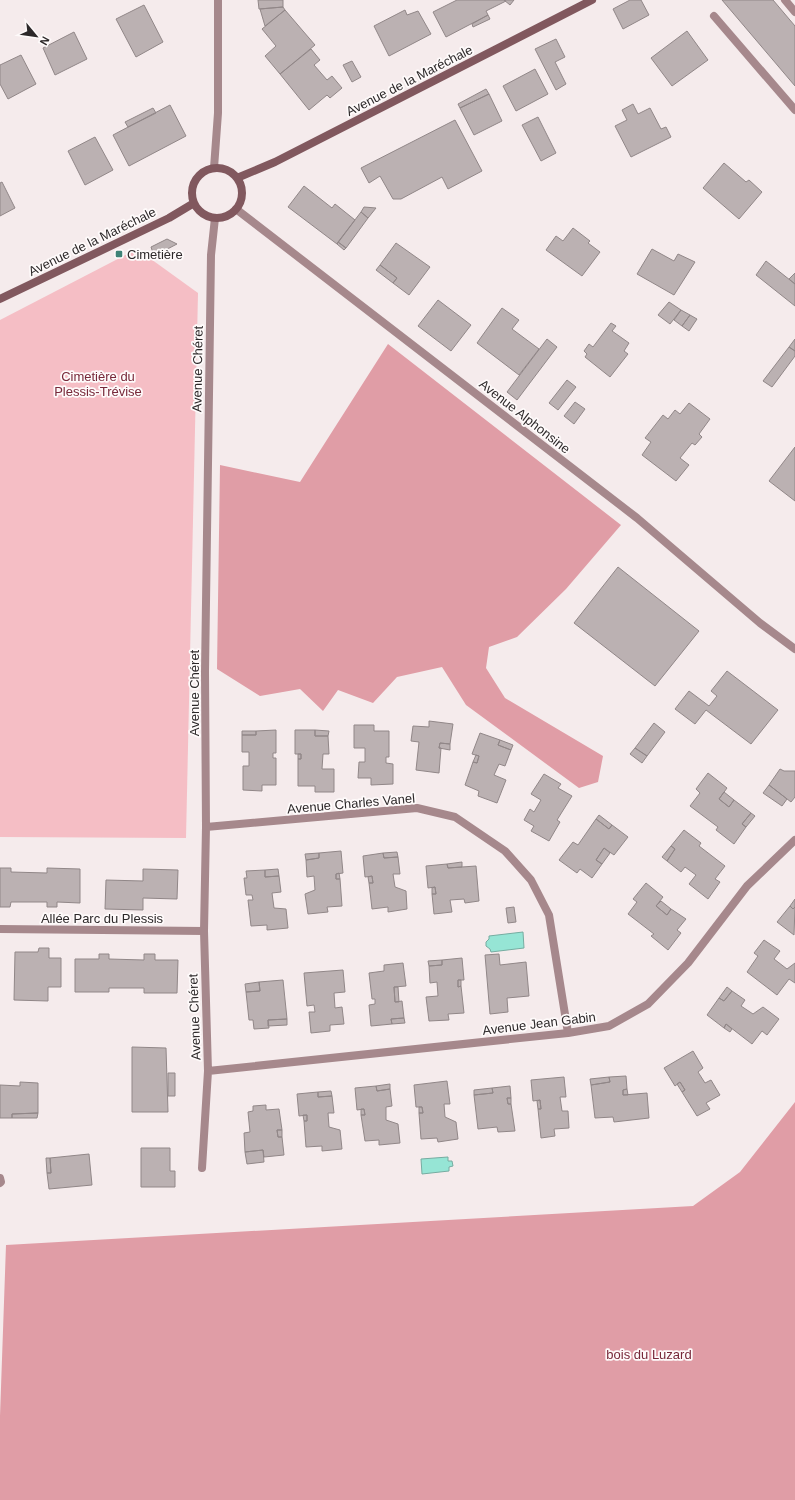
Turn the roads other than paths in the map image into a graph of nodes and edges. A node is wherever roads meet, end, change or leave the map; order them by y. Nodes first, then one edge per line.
1 (218, 0) edge
2 (592, 0) edge
3 (785, 0) edge
4 (795, 12) edge
5 (714, 16) dead end
6 (795, 110) edge
7 (214, 168) junction
8 (236, 178) junction
9 (194, 203) junction
10 (236, 209) junction
11 (215, 218) junction
12 (0, 299) edge
13 (795, 649) edge
14 (206, 827) junction
15 (795, 840) edge
16 (0, 930) edge
17 (204, 931) junction
18 (568, 1032) junction
19 (208, 1071) junction
20 (202, 1168) dead end
21 (0, 1178) edge
22 (0, 1183) edge

1 - 7 street
2 - 8 street, Avenue de la Maréchale
3 - 4 street
5 - 6 street
7 - 8 street
7 - 9 street
8 - 10 street
9 - 11 street
9 - 12 street, Avenue de la Maréchale
10 - 11 street
10 - 13 street, Avenue Alphonsine
11 - 14 street, Avenue Chéret
14 - 17 street, Avenue Chéret
14 - 18 street, Avenue Charles Vanel
15 - 18 street, Avenue Jean Gabin
16 - 17 street, Allée Parc du Plessis
17 - 19 street, Avenue Chéret
18 - 19 street, Avenue Jean Gabin
19 - 20 street, Avenue Chéret
21 - 22 street

